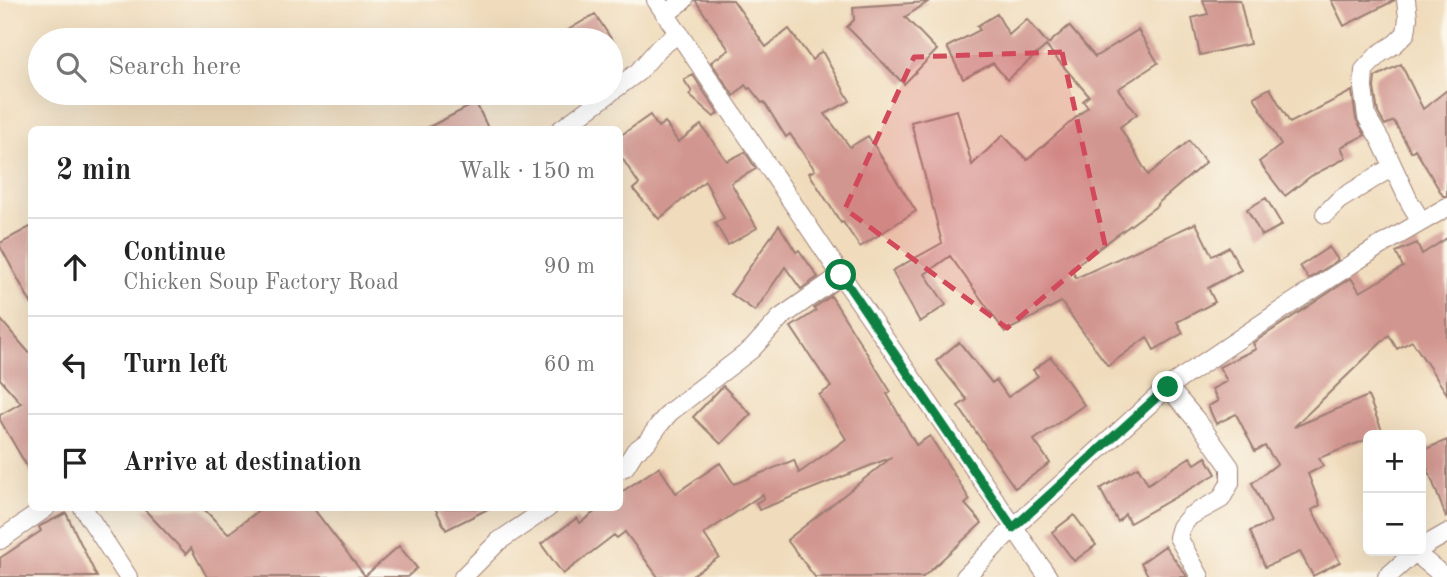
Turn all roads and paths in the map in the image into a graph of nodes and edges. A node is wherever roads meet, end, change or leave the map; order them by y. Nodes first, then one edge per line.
1 (684, 0) edge
2 (1406, 0) edge
3 (661, 7) edge
4 (679, 33) junction
5 (623, 84) edge
6 (594, 105) edge
7 (566, 126) edge
8 (1392, 167) junction
9 (1447, 206) edge
10 (1325, 214) dead end
11 (1421, 221) junction
12 (841, 275) junction
13 (1168, 387) junction
14 (623, 468) edge
15 (42, 511) edge
16 (85, 511) edge
17 (544, 511) edge
18 (1013, 528) junction
19 (1447, 533) edge
20 (0, 540) edge
21 (1426, 545) edge
22 (1410, 556) edge
23 (1420, 556) edge
24 (128, 577) edge
25 (463, 577) edge
26 (965, 577) edge
27 (1048, 577) edge
28 (1200, 577) edge
29 (1387, 577) edge
30 (1445, 577) edge

1 - 3 street
2 - 8 street
3 - 4 street
4 - 5 street
4 - 12 street
6 - 7 street
8 - 10 street
8 - 11 street
9 - 11 street
11 - 13 street
12 - 14 street
12 - 18 street
13 - 18 street
13 - 28 street
15 - 20 street
16 - 24 street
17 - 25 street
18 - 26 street
18 - 27 street
19 - 21 street
22 - 29 street
23 - 30 street

